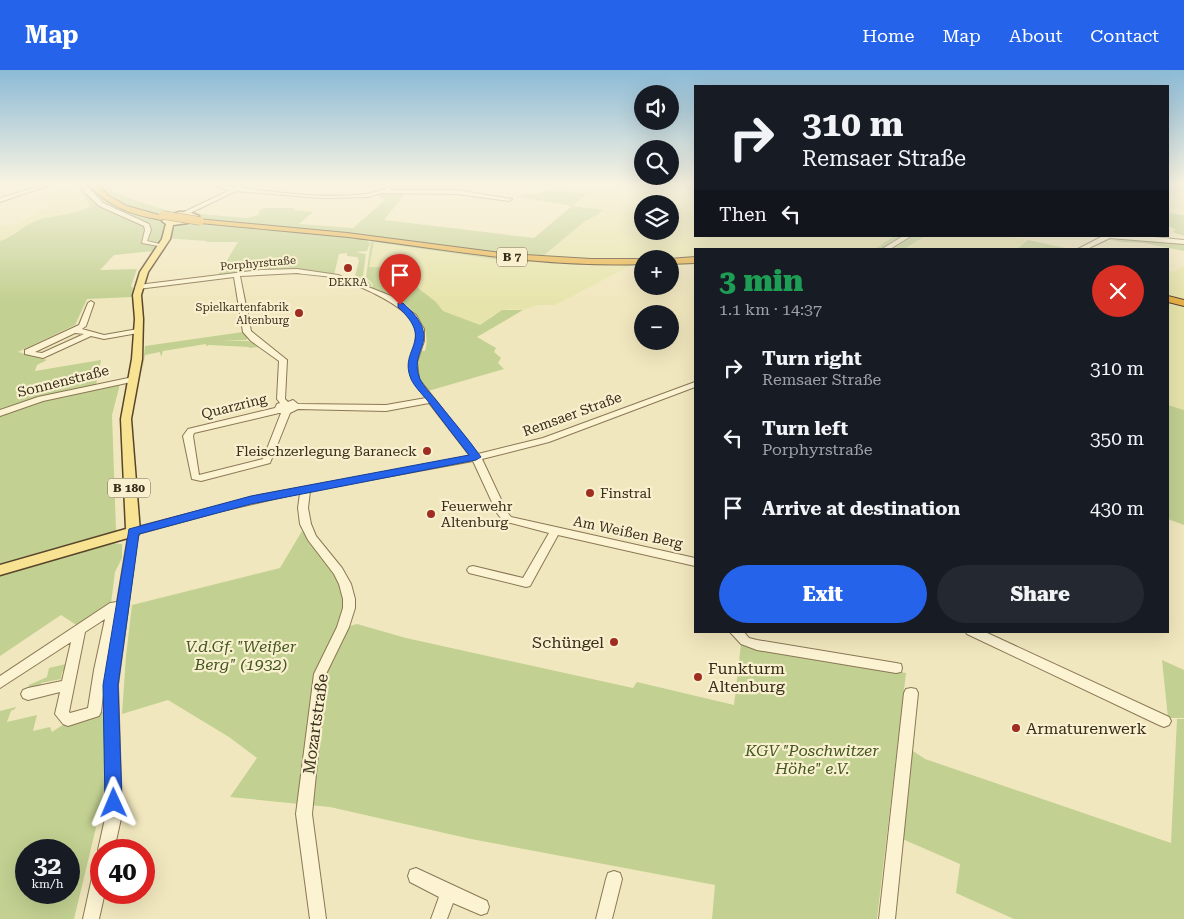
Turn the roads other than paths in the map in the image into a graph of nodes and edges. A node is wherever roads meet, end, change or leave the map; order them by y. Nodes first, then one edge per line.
1 (171, 222) edge
2 (142, 223) edge
3 (177, 223) edge
4 (242, 223) edge
5 (302, 231) junction
6 (906, 237) edge
7 (1105, 237) edge
8 (1115, 237) edge
9 (1184, 242) edge
10 (162, 246) junction
11 (887, 248) edge
12 (1083, 248) edge
13 (694, 260) edge
14 (679, 261) edge
15 (634, 262) edge
16 (236, 275) junction
17 (138, 287) junction
18 (1169, 299) edge
19 (91, 303) dead end
20 (1184, 303) edge
21 (76, 330) junction
22 (138, 332) junction
23 (90, 334) junction
24 (134, 379) junction
25 (694, 384) edge
26 (431, 400) junction
27 (283, 408) junction
28 (0, 413) edge
29 (476, 457) junction
30 (305, 489) junction
31 (555, 531) junction
32 (133, 532) junction
33 (694, 562) edge
34 (0, 570) edge
35 (473, 570) dead end
36 (118, 605) junction
37 (80, 629) junction
38 (737, 633) edge
39 (975, 633) edge
40 (896, 668) dead end
41 (0, 683) edge
42 (69, 685) junction
43 (911, 693) dead end
44 (28, 694) dead end
45 (1164, 721) dead end
46 (108, 839) edge
47 (416, 876) dead end
48 (614, 879) dead end
49 (449, 893) junction
50 (95, 904) edge
51 (481, 907) dead end
52 (92, 919) edge
53 (318, 919) edge
54 (439, 919) edge
55 (604, 919) edge
56 (888, 919) edge

1 - 10 main road, B 180
2 - 10 street
3 - 5 highway
4 - 5 highway, B 7
5 - 15 highway, B 7
6 - 11 street
7 - 12 street
8 - 9 street
10 - 17 main road, B 180
13 - 14 highway
16 - 17 street, Porphyrstraße
16 - 26 street, Porphyrstraße
16 - 27 street
17 - 22 main road, B 180
18 - 20 highway
19 - 21 street
21 - 23 street
21 - 23 street
22 - 23 street
22 - 24 main road, B 180
24 - 28 street, Sonnenstraße
24 - 32 main road, B 180
25 - 29 street, Remsaer Straße
26 - 27 street
26 - 29 street, Porphyrstraße
27 - 27 street, Quarzring
29 - 30 street, Remsaer Straße
29 - 31 street, Am Weißen Berg
30 - 32 street, Remsaer Straße
30 - 53 street, Mozartstraße
31 - 33 street, Am Weißen Berg
31 - 35 street, Am Weißen Berg
32 - 34 main road
32 - 36 street
36 - 37 street
36 - 42 street
36 - 46 street
37 - 41 street
37 - 42 street
38 - 40 street
39 - 45 street
42 - 44 street
43 - 56 street
47 - 49 street
48 - 55 street
49 - 51 street
49 - 54 street
50 - 52 street

